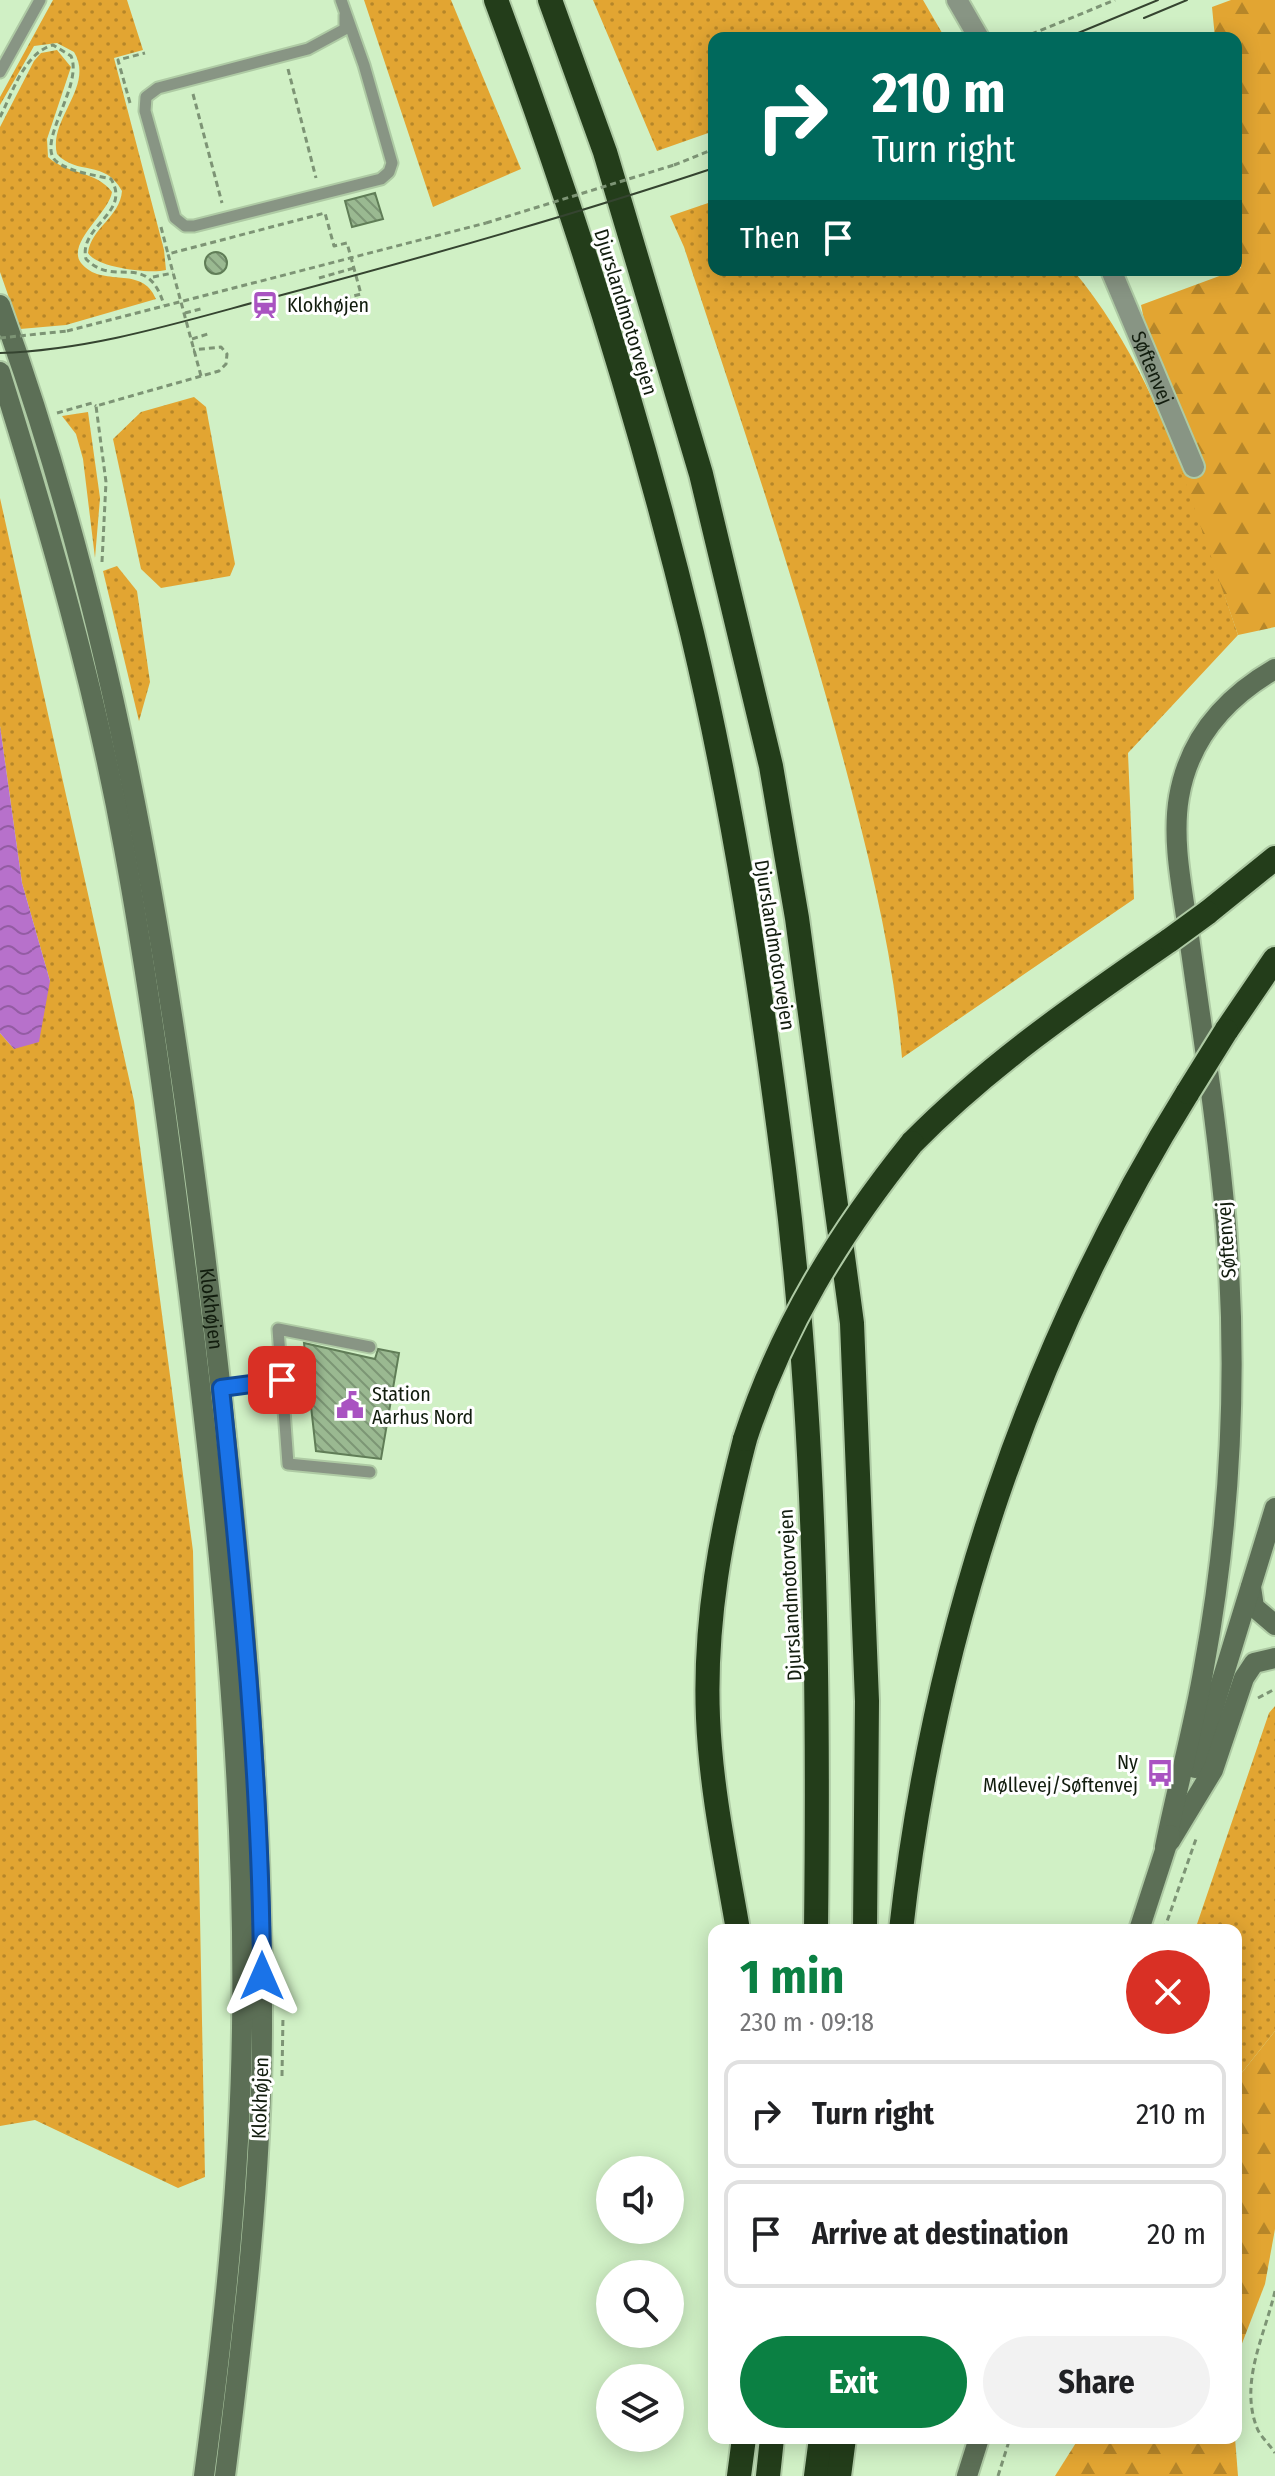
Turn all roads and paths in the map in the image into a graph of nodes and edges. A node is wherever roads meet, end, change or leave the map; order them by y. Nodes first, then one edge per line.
1 (40, 0) edge
2 (341, 0) edge
3 (496, 0) edge
4 (550, 0) edge
5 (957, 0) edge
6 (1115, 0) edge
7 (345, 15) junction
8 (976, 32) edge
9 (1037, 32) edge
10 (145, 53) dead end
11 (284, 55) junction
12 (118, 60) dead end
13 (0, 72) edge
14 (189, 80) junction
15 (0, 117) edge
16 (708, 151) edge
17 (320, 194) junction
18 (325, 213) junction
19 (226, 218) junction
20 (231, 238) junction
21 (350, 256) junction
22 (354, 268) junction
23 (173, 273) junction
24 (1114, 276) edge
25 (151, 278) junction
26 (319, 278) dead end
27 (180, 300) junction
28 (326, 303) dead end
29 (0, 305) edge
30 (164, 305) junction
31 (204, 308) dead end
32 (184, 313) junction
33 (211, 333) dead end
34 (0, 338) edge
35 (190, 339) junction
36 (193, 350) junction
37 (0, 372) edge
38 (201, 376) junction
39 (96, 406) junction
40 (51, 414) dead end
41 (1194, 467) dead end
42 (101, 573) dead end
43 (1275, 669) edge
44 (1275, 858) edge
45 (1275, 959) edge
46 (370, 1347) dead end
47 (282, 1380) junction
48 (221, 1388) junction
49 (370, 1472) dead end
50 (1275, 1508) edge
51 (1251, 1584) junction
52 (1275, 1625) edge
53 (1275, 1658) edge
54 (1165, 1847) junction
55 (737, 1924) edge
56 (816, 1924) edge
57 (865, 1924) edge
58 (902, 1924) edge
59 (1141, 1924) edge
60 (1275, 2291) edge
61 (743, 2444) edge
62 (771, 2444) edge
63 (820, 2444) edge
64 (843, 2444) edge
65 (977, 2444) edge
66 (1008, 2444) edge
67 (1275, 2453) edge
68 (204, 2476) edge
69 (225, 2476) edge
70 (739, 2476) edge
71 (768, 2476) edge
72 (816, 2476) edge
73 (839, 2476) edge
74 (967, 2476) edge
75 (998, 2476) edge

1 - 13 lane
2 - 7 lane
3 - 56 highway, Djurslandmotorvejen
4 - 57 highway, Djurslandmotorvejen
5 - 8 street
6 - 9 path
7 - 11 lane
7 - 17 lane
10 - 12 path
11 - 14 lane
11 - 17 path
14 - 19 path
14 - 19 lane
15 - 25 path
16 - 21 path, bridge
17 - 18 path
17 - 19 lane
18 - 20 path
18 - 21 path
19 - 20 path
20 - 23 path
21 - 22 path
21 - 27 path
22 - 26 path
22 - 28 path
23 - 25 path
23 - 27 path
24 - 41 street, Søftenvej
25 - 30 path
27 - 30 path
27 - 32 path
29 - 48 street, Klokhøjen
30 - 34 path, bridge
31 - 32 path
32 - 35 path
33 - 35 path
35 - 36 path
36 - 38 path
36 - 38 path
37 - 68 street, Klokhøjen
38 - 39 path
39 - 40 path
39 - 42 path
43 - 54 street, Søftenvej
44 - 55 highway, bridge
45 - 58 highway, bridge
46 - 47 lane
47 - 48 lane
47 - 49 lane
48 - 69 street, Klokhøjen
50 - 51 street, Søftenvej
51 - 52 street
51 - 54 street, Søftenvej
53 - 54 street
54 - 59 street, Søftenvej
60 - 67 path
61 - 70 highway
62 - 71 highway
63 - 72 highway
64 - 73 highway
65 - 74 street
66 - 75 path

